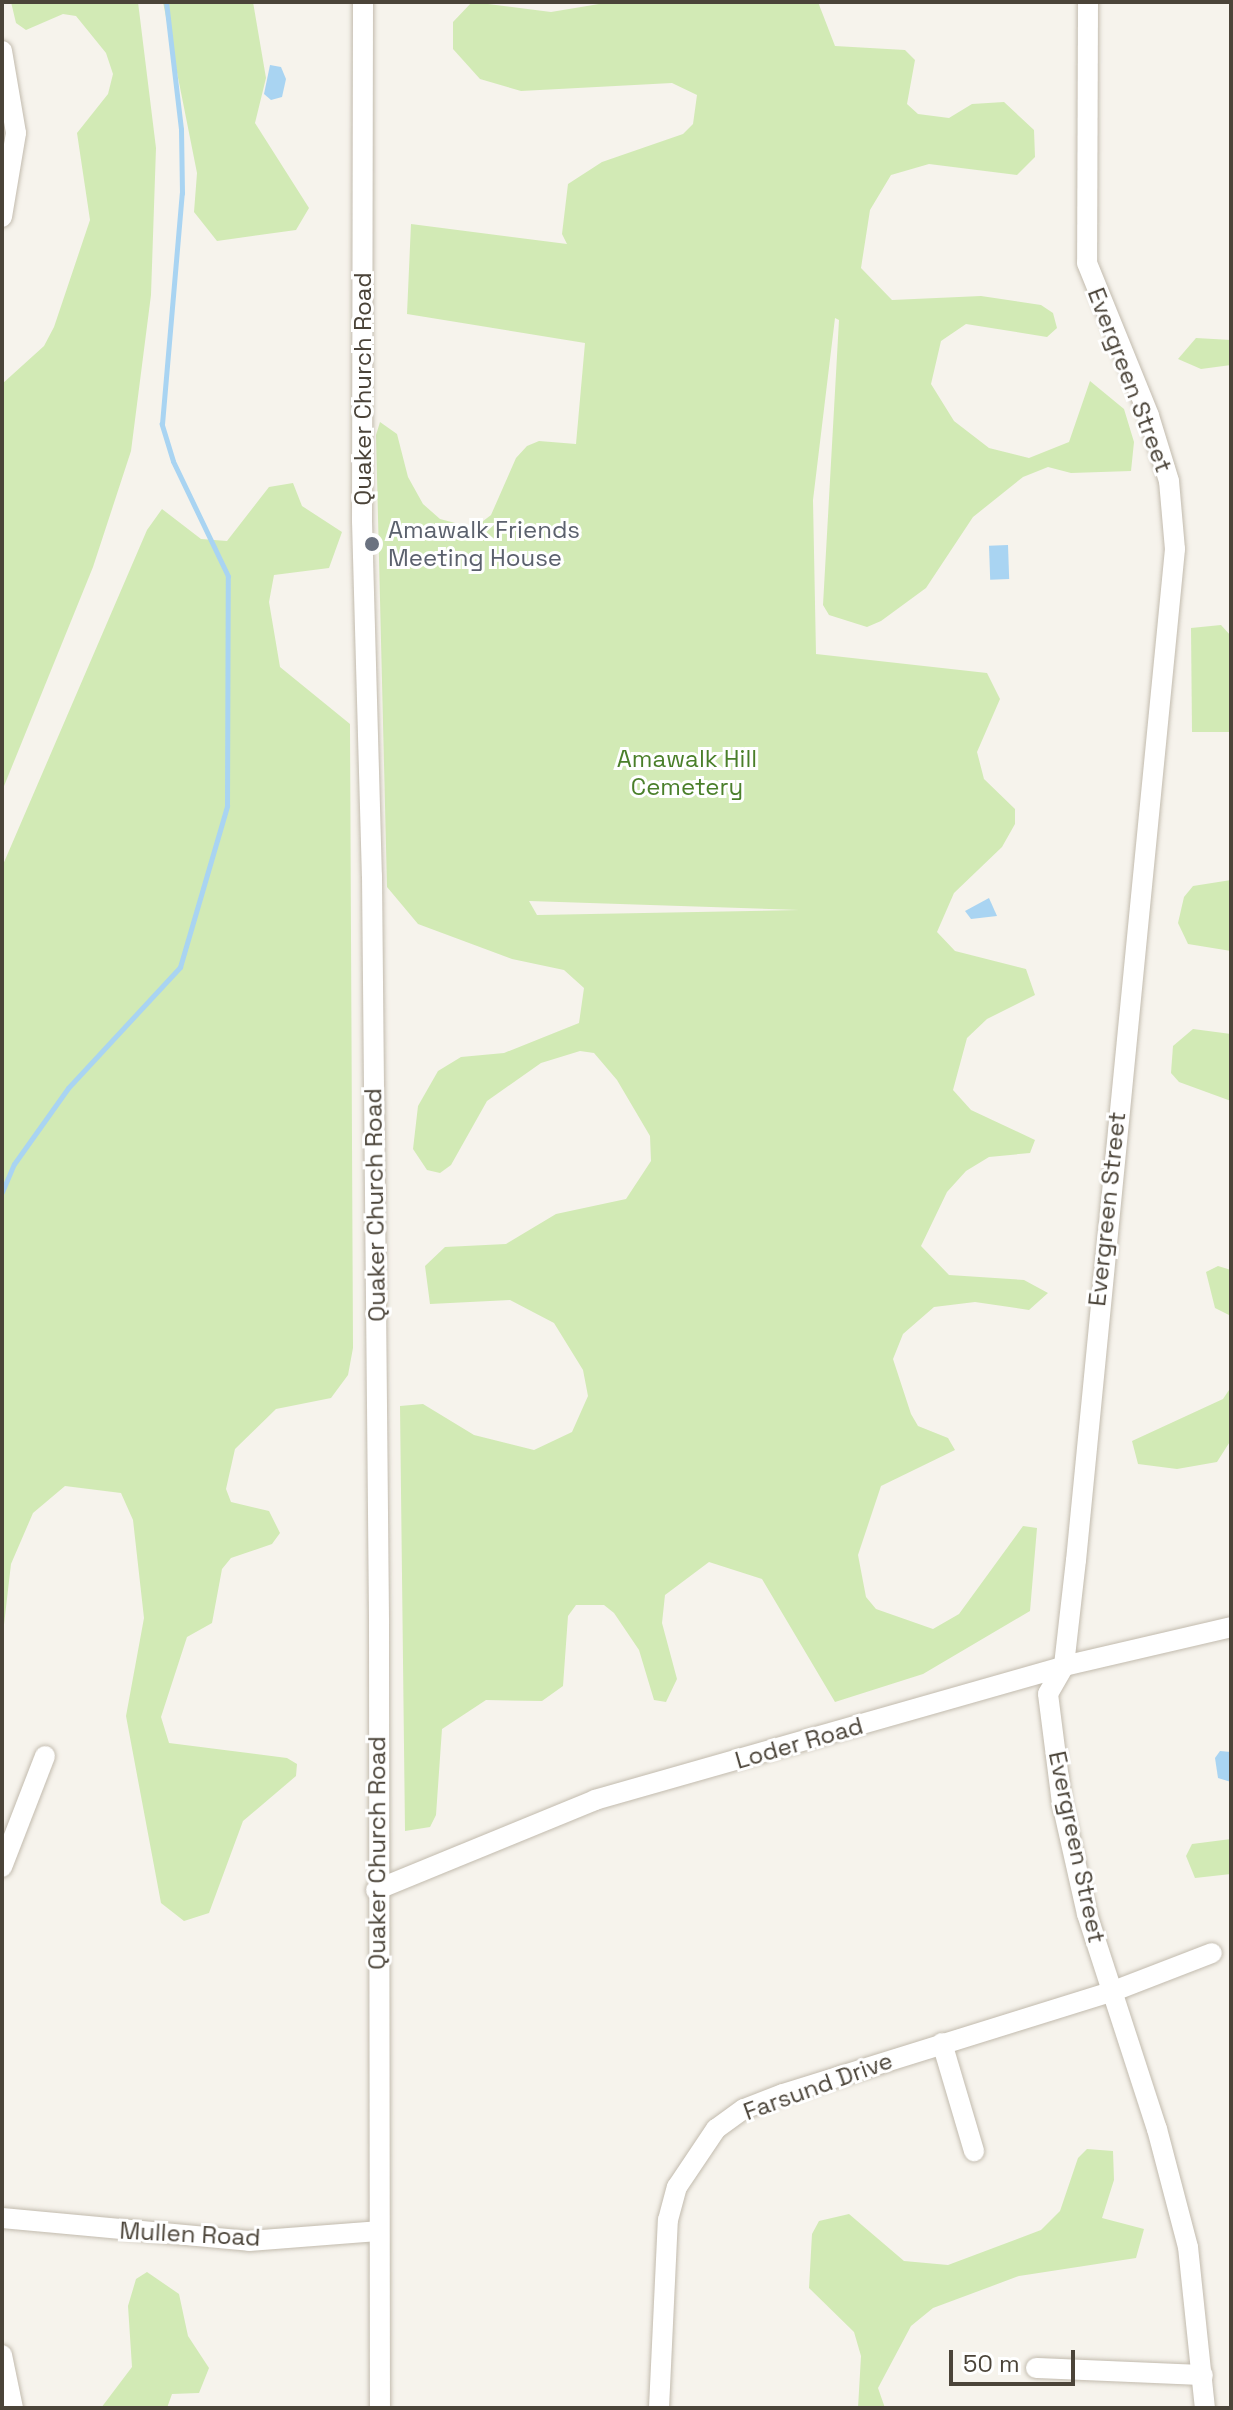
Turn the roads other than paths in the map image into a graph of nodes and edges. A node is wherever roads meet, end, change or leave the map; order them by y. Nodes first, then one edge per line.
1 (363, 2) edge
2 (1088, 2) edge
3 (2, 51) edge
4 (2, 217) edge
5 (1231, 1627) edge
6 (1064, 1666) junction
7 (45, 1756) dead end
8 (2, 1867) edge
9 (376, 1890) junction
10 (1212, 1953) dead end
11 (1111, 1992) junction
12 (942, 2043) junction
13 (974, 2151) dead end
14 (2, 2218) edge
15 (378, 2231) junction
16 (2, 2355) edge
17 (1036, 2368) dead end
18 (1203, 2375) junction
19 (13, 2408) edge
20 (380, 2408) edge
21 (661, 2408) edge
22 (1205, 2408) edge

1 - 9 street, Quaker Church Road
2 - 6 street, Evergreen Street
3 - 4 street
5 - 6 street, Loder Road
6 - 9 street, Loder Road
6 - 11 street, Evergreen Street
7 - 8 street
9 - 15 street, Quaker Church Road
10 - 11 street, Farsund Drive
11 - 12 street, Farsund Drive
11 - 18 street, Evergreen Street
12 - 13 street
12 - 21 street, Farsund Drive
14 - 15 street, Mullen Road
15 - 20 street, Quaker Church Road
16 - 19 street
17 - 18 street
18 - 22 street, Evergreen Street

